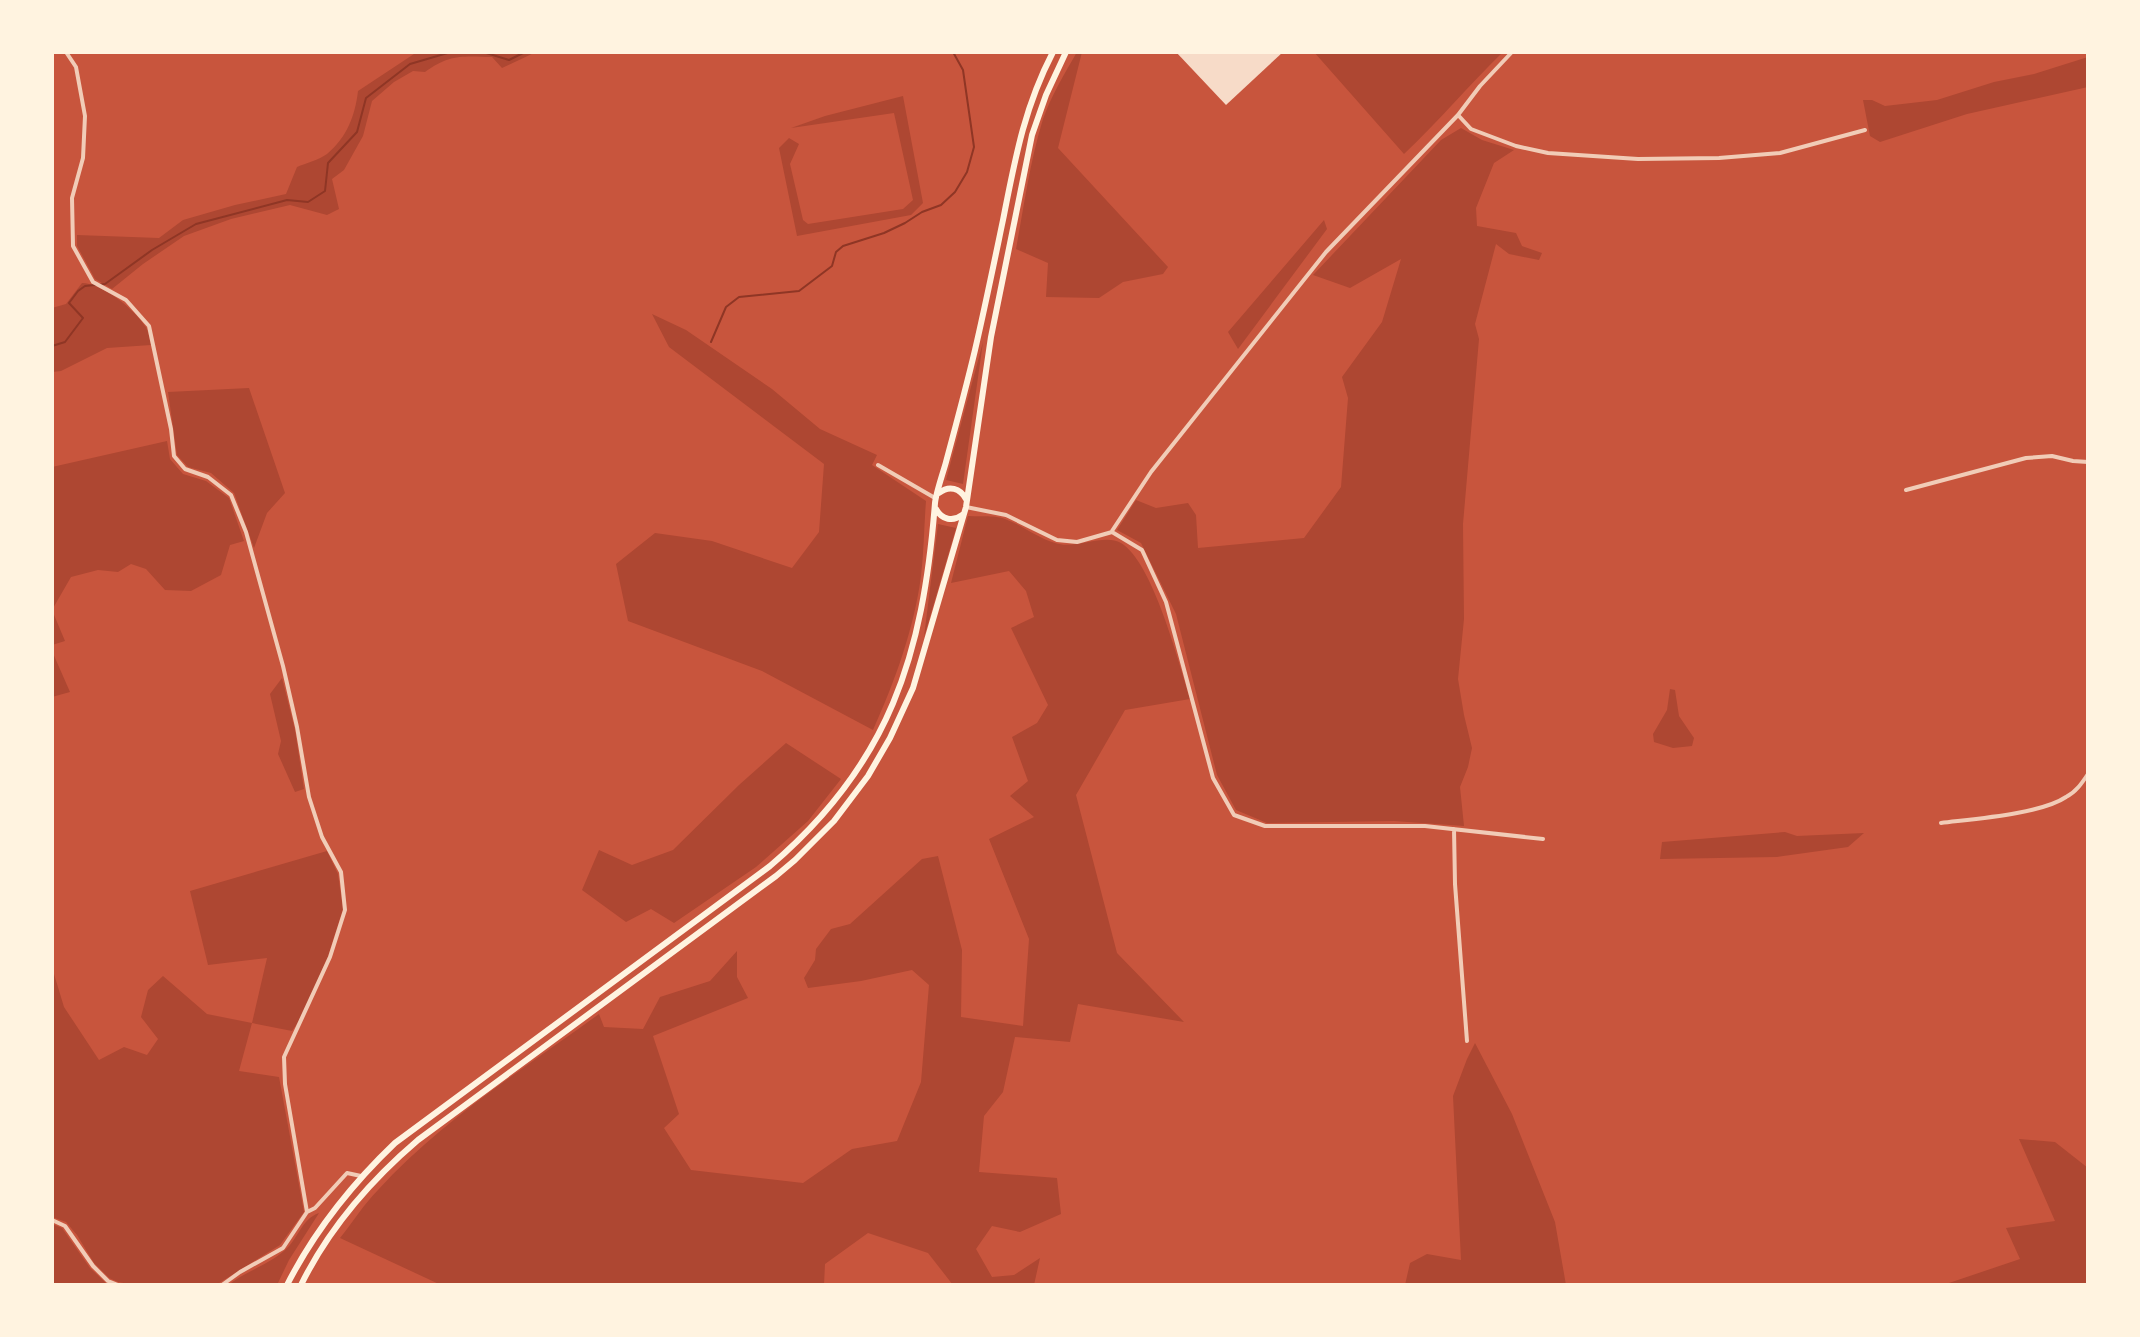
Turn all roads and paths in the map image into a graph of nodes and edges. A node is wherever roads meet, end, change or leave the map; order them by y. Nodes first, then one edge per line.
1 (66, 52) edge
2 (1053, 52) edge
3 (1066, 52) edge
4 (1512, 52) edge
5 (1458, 115) junction
6 (1865, 130) dead end
7 (2088, 462) edge
8 (878, 465) dead end
9 (1906, 490) dead end
10 (937, 496) junction
11 (936, 509) junction
12 (966, 509) junction
13 (1112, 532) junction
14 (2088, 774) edge
15 (1941, 823) dead end
16 (1454, 829) junction
17 (1543, 839) dead end
18 (1467, 1041) dead end
19 (361, 1176) junction
20 (307, 1212) junction
21 (52, 1220) edge
22 (118, 1285) edge
23 (222, 1285) edge
24 (287, 1285) edge
25 (301, 1285) edge

1 - 20 street
2 - 10 main road
3 - 12 main road
4 - 5 street
5 - 6 street
5 - 13 street
7 - 9 street
8 - 10 street
10 - 11 main road
10 - 12 main road
11 - 12 main road
11 - 19 main road
12 - 13 street
12 - 25 main road
13 - 16 street
14 - 15 street
16 - 17 street
16 - 18 street
19 - 20 street
19 - 24 main road
20 - 23 street
21 - 22 street

